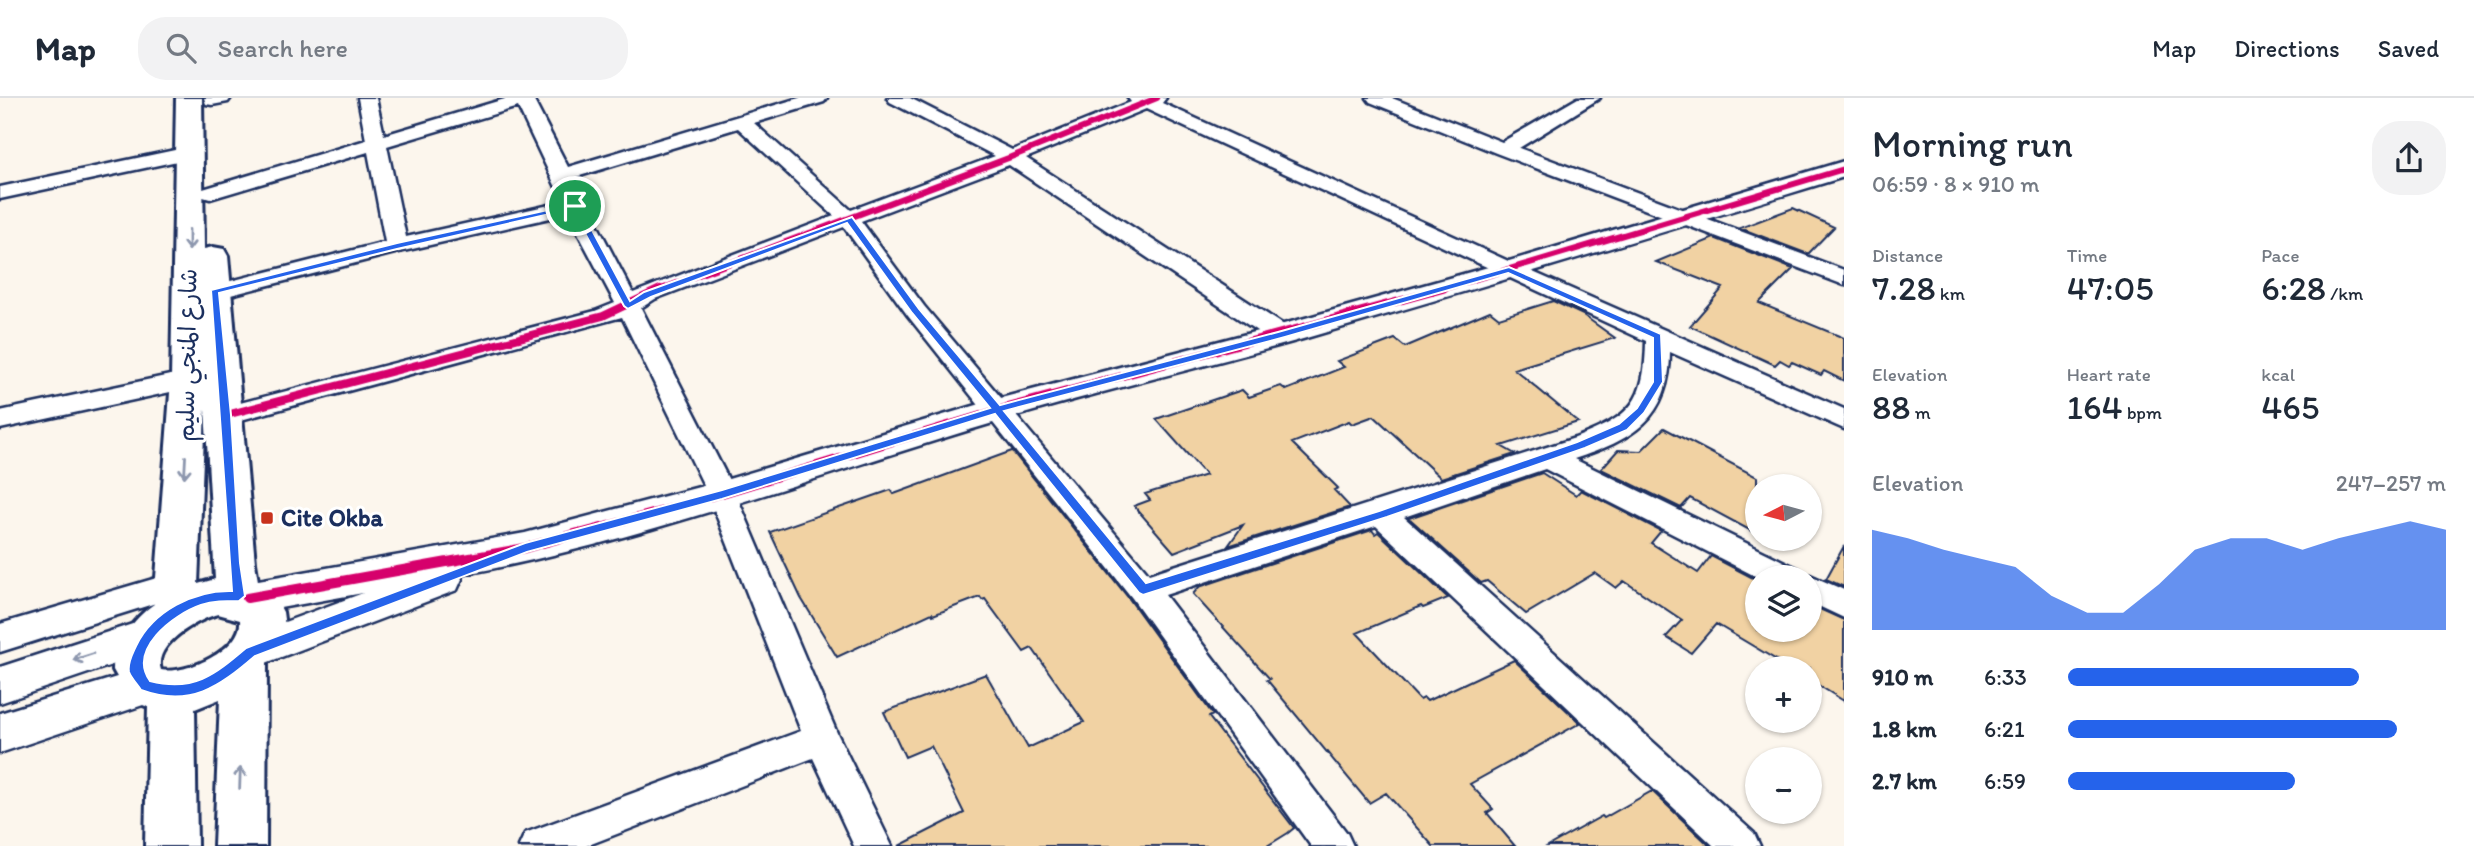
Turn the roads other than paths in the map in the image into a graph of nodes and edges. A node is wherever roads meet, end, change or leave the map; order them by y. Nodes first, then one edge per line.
1 (209, 98) edge
2 (367, 98) edge
3 (524, 98) edge
4 (818, 98) edge
5 (897, 98) edge
6 (1377, 98) edge
7 (1591, 98) edge
8 (1146, 100) edge
9 (741, 121) junction
10 (376, 142) junction
11 (1503, 149) junction
12 (188, 153) junction
13 (1011, 157) junction
14 (1844, 170) edge
15 (562, 175) junction
16 (210, 192) junction
17 (0, 193) edge
18 (575, 206) junction
19 (1685, 218) junction
20 (849, 219) junction
21 (397, 246) junction
22 (1509, 270) junction
23 (1844, 278) edge
24 (215, 292) junction
25 (628, 306) junction
26 (1281, 334) junction
27 (1658, 337) junction
28 (189, 380) junction
29 (997, 410) junction
30 (226, 415) junction
31 (0, 420) edge
32 (1844, 420) edge
33 (1545, 457) junction
34 (722, 494) junction
35 (1382, 514) junction
36 (525, 548) junction
37 (1762, 565) edge
38 (1143, 589) junction
39 (1822, 594) edge
40 (243, 597) junction
41 (1844, 605) edge
42 (166, 611) junction
43 (0, 638) edge
44 (247, 656) junction
45 (0, 685) edge
46 (159, 689) junction
47 (0, 733) edge
48 (822, 739) junction
49 (171, 846) edge
50 (240, 846) edge
51 (538, 846) edge
52 (873, 846) edge
53 (1334, 846) edge
54 (1741, 846) edge

1 - 12 main road, شارع المنجي سليم
1 - 16 main road, شارع المنجي سليم
2 - 10 street
3 - 10 street
3 - 15 street
4 - 9 street
5 - 13 street
6 - 11 street
7 - 11 street
8 - 13 street
8 - 22 street
9 - 15 street
9 - 20 street
10 - 16 street
10 - 21 street
11 - 19 street
12 - 17 street
12 -> 28 main road, شارع المنجي سليم
13 - 20 street
13 - 26 street
14 - 19 street
15 - 18 street
16 - 24 main road, شارع المنجي سليم
18 - 21 street
18 - 25 street
19 - 22 street
19 - 23 street
20 - 25 street
20 - 29 street
21 - 24 street
22 - 26 street
22 - 27 street
24 - 30 main road, شارع المنجي سليم
25 - 30 street
25 - 34 street
26 - 29 street
27 - 32 street
27 - 33 street
28 - 31 street
28 -> 42 main road, شارع المنجي سليم
29 - 34 street
29 - 38 street
30 - 40 main road, شارع المنجي سليم
33 - 35 street
33 - 37 street
34 - 36 street
34 - 48 street
35 - 38 street
35 - 54 street
36 - 40 street
36 - 44 street
38 - 53 street
39 - 41 street
40 - 42 main road
40 - 44 main road
42 - 43 street
42 -> 45 street
42 - 46 main road
44 - 46 main road
50 -> 44 main road
46 - 47 street
46 - 49 main road
48 - 51 street
48 - 52 street

